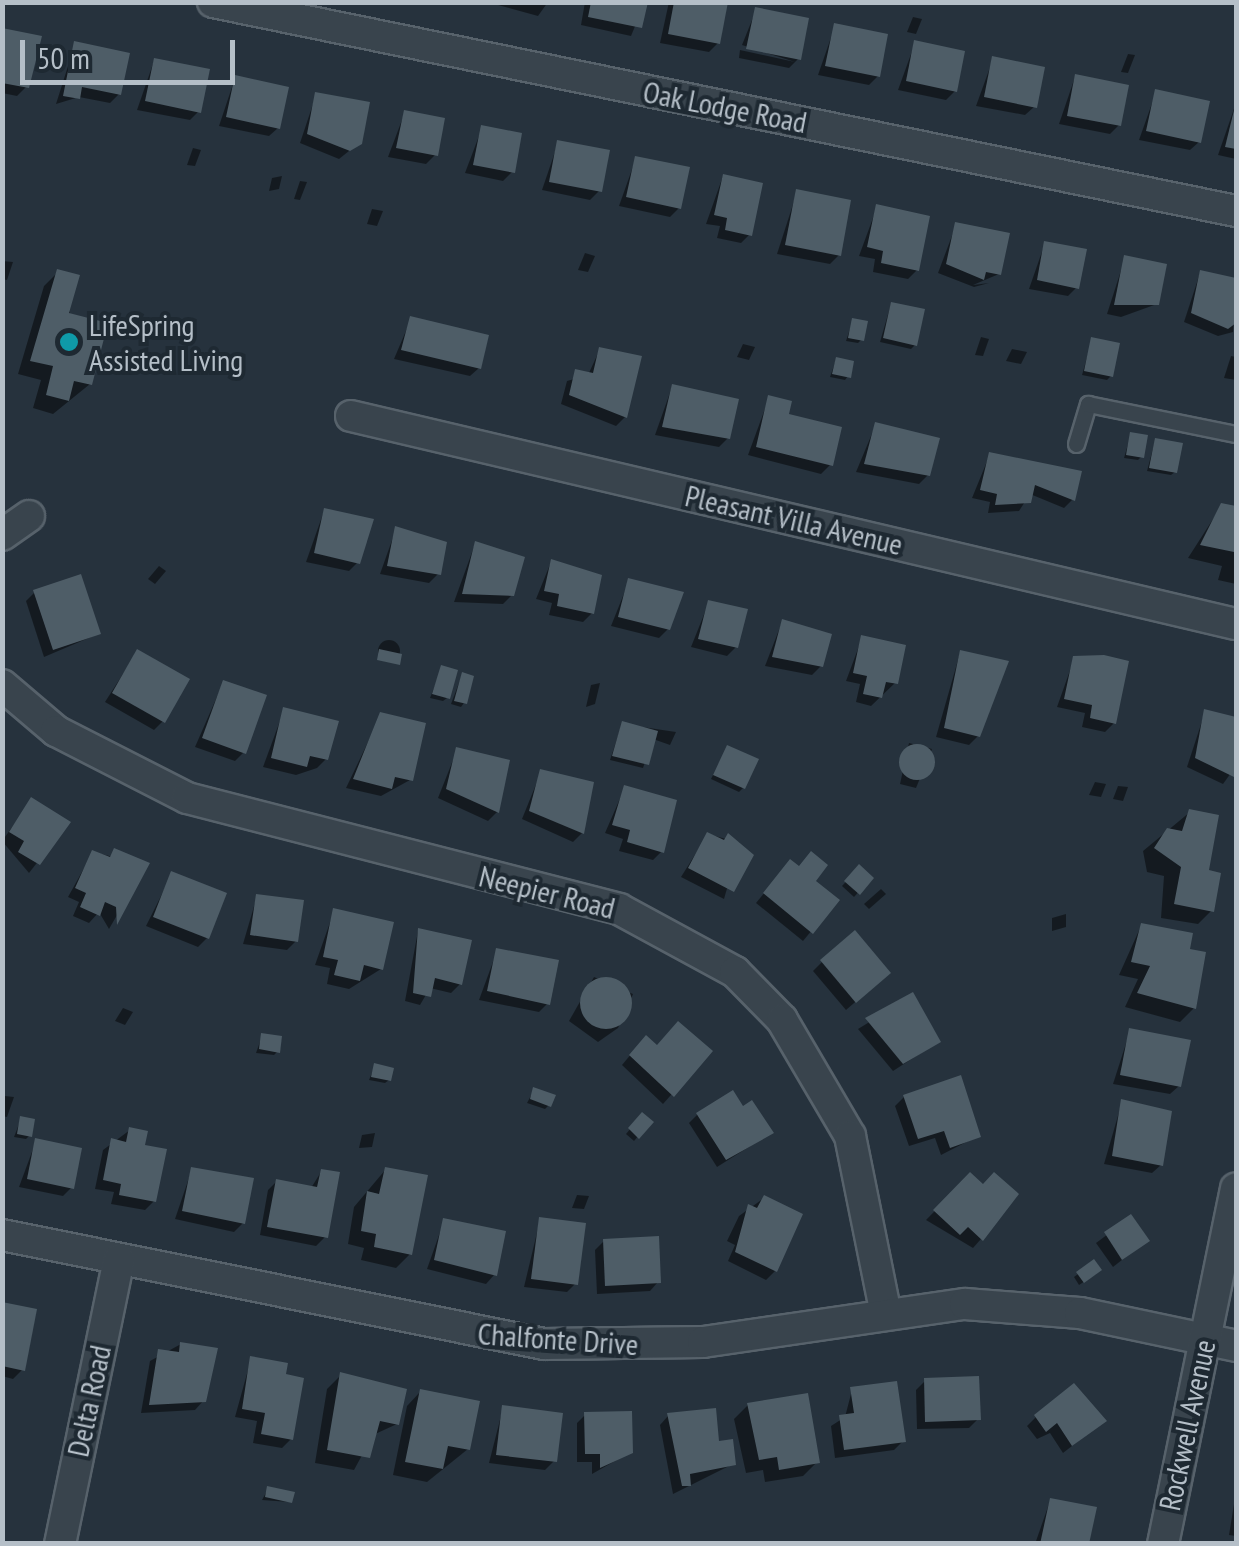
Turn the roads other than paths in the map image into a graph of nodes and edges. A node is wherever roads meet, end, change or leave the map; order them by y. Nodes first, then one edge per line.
1 (213, 2) edge
2 (1236, 210) edge
3 (352, 416) dead end
4 (1236, 434) edge
5 (1076, 444) dead end
6 (30, 516) dead end
7 (2, 535) edge
8 (1236, 624) edge
9 (2, 684) edge
10 (1236, 1188) edge
11 (2, 1235) edge
12 (119, 1259) junction
13 (886, 1314) junction
14 (1204, 1342) junction
15 (1236, 1346) edge
16 (60, 1544) edge
17 (1163, 1544) edge

1 - 2 street, Oak Lodge Road
3 - 8 street, Pleasant Villa Avenue
4 - 5 lane
6 - 7 street
9 - 13 street, Neepier Road
10 - 14 street, Rockwell Avenue
11 - 12 street, Chalfonte Drive
12 - 13 street, Chalfonte Drive
12 - 16 street, Delta Road
13 - 14 street, Chalfonte Drive
14 - 15 street, Chalfonte Drive
14 - 17 street, Rockwell Avenue

